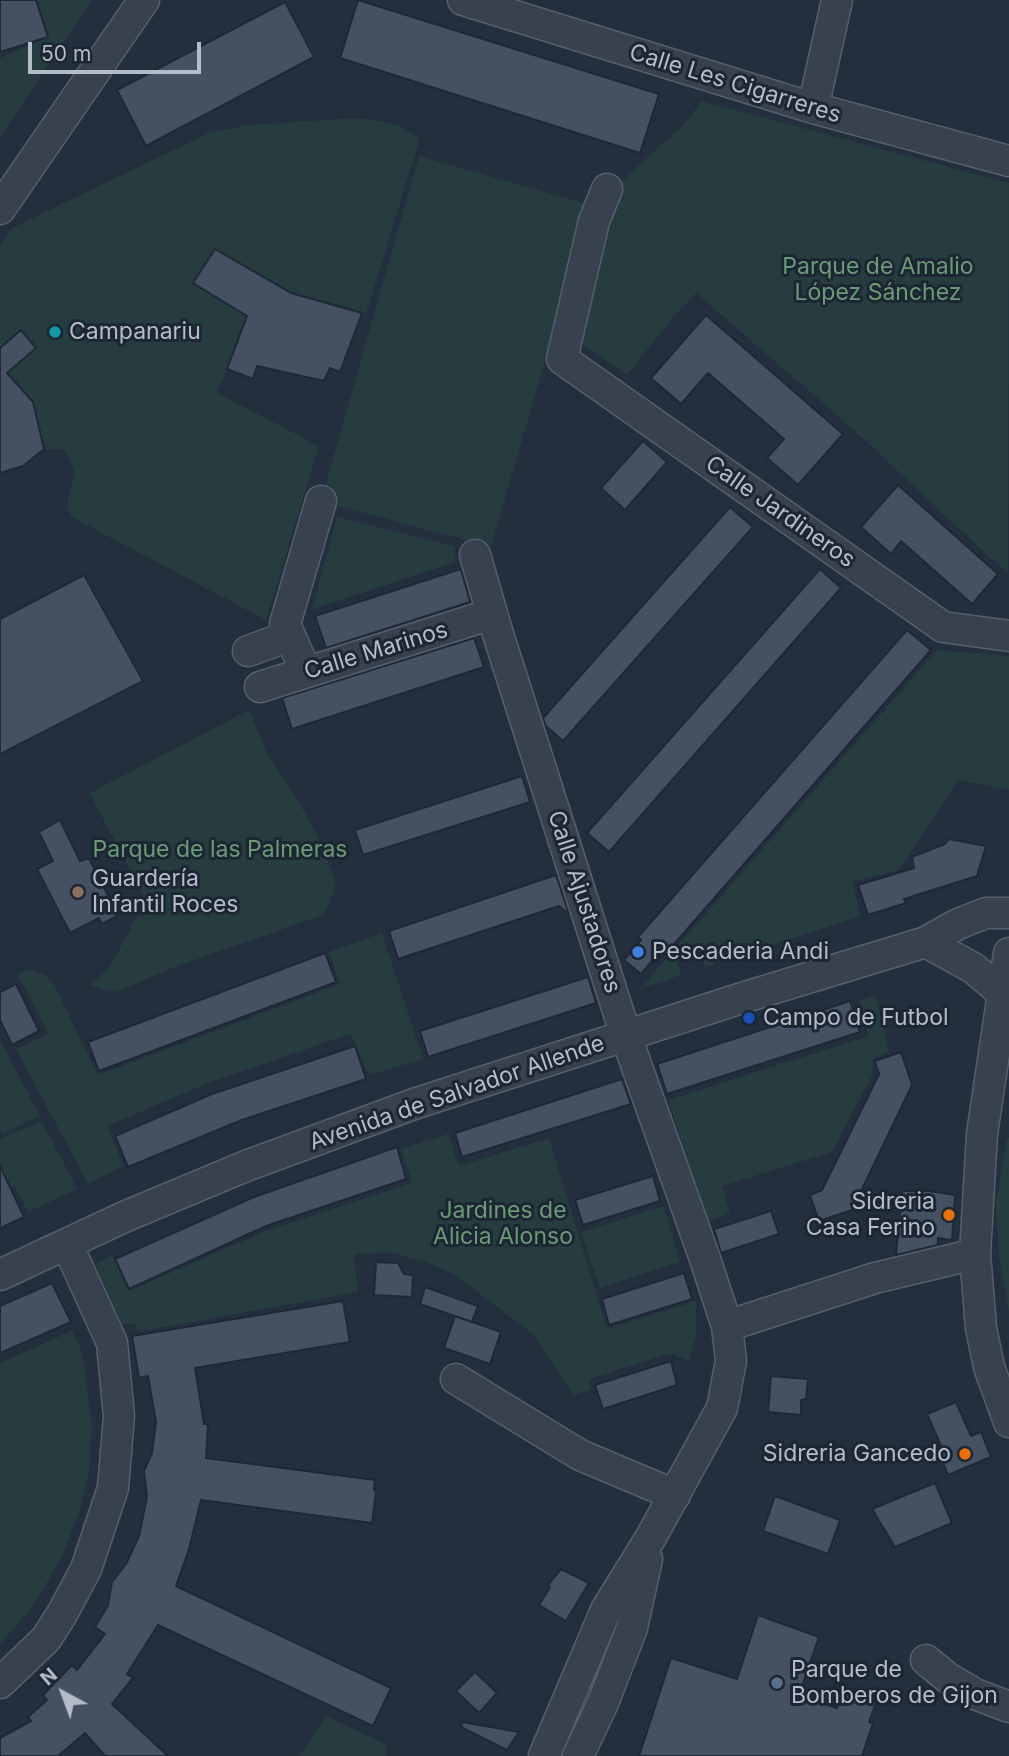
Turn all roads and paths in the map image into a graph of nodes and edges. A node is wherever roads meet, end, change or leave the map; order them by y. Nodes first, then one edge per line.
1 (144, 0) edge
2 (463, 0) edge
3 (837, 0) edge
4 (813, 108) junction
5 (1009, 162) edge
6 (607, 189) dead end
7 (0, 208) edge
8 (321, 501) dead end
9 (475, 555) dead end
10 (492, 614) junction
11 (290, 636) junction
12 (1009, 636) edge
13 (248, 651) dead end
14 (306, 672) junction
15 (260, 687) dead end
16 (1009, 913) edge
17 (926, 942) junction
18 (1009, 953) edge
19 (1003, 993) junction
20 (626, 1036) junction
21 (66, 1244) junction
22 (975, 1254) junction
23 (0, 1275) edge
24 (727, 1326) junction
25 (456, 1379) dead end
26 (1009, 1422) edge
27 (675, 1494) junction
28 (651, 1537) junction
29 (926, 1660) dead end
30 (0, 1683) edge
31 (1009, 1707) edge
32 (544, 1756) edge
33 (578, 1756) edge

1 - 7 street
2 - 4 street, Calle Les Cigarreres
3 - 4 street
4 - 5 street, Calle Les Cigarreres
6 - 12 street, Calle Jardineros
8 - 11 street
9 - 10 street, Calle Ajustadores
10 - 14 street, Calle Marinos
10 - 20 street, Calle Ajustadores
11 - 13 street
11 - 14 street
14 - 15 street, Calle Marinos
16 - 17 street, Avenida de Salvador Allende
17 - 19 street
17 - 20 street, Avenida de Salvador Allende
18 - 19 street
19 - 22 street
20 - 21 street, Avenida de Salvador Allende
20 - 24 street, Calle Ajustadores
21 - 23 street, Avenida de Salvador Allende
21 - 30 street
22 - 24 street
22 - 26 street
24 - 27 street, Calle Ajustadores
25 - 27 street
27 - 28 street, Calle Ajustadores
28 - 32 street
28 - 33 street
29 - 31 street

